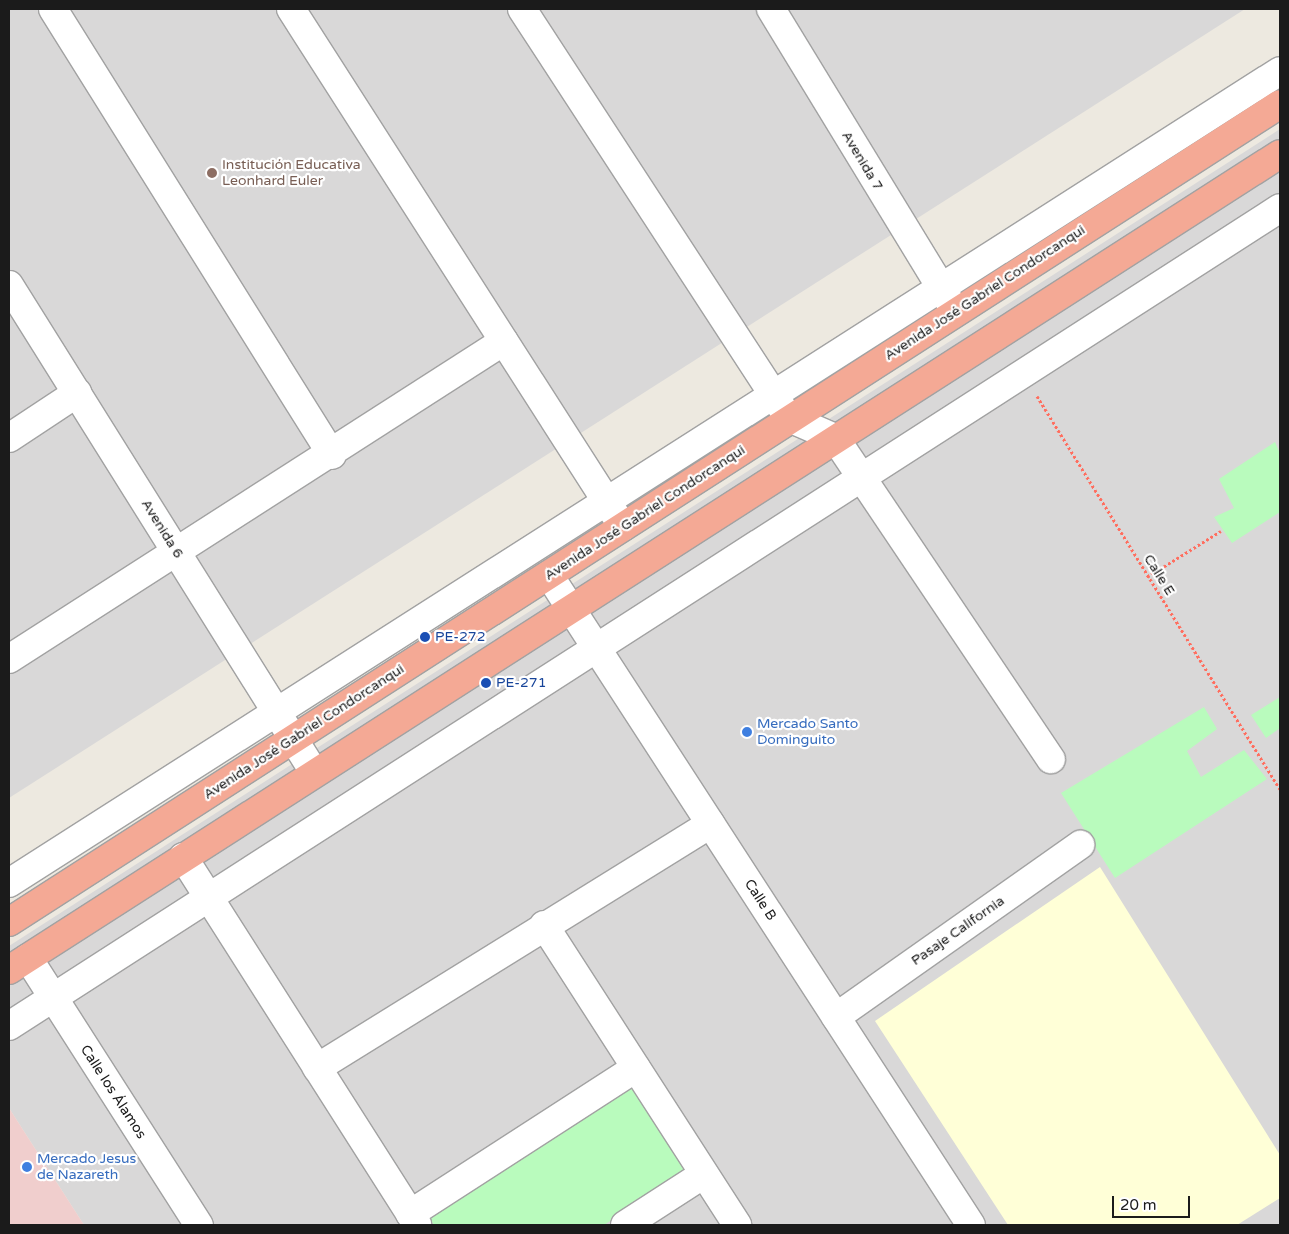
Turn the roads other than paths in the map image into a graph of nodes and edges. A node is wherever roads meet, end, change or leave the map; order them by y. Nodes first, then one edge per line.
1 (53, 9) edge
2 (291, 9) edge
3 (522, 9) edge
4 (771, 9) edge
5 (1280, 72) edge
6 (1280, 104) edge
7 (1280, 154) edge
8 (1280, 208) edge
9 (9, 286) edge
10 (938, 286) junction
11 (955, 311) junction
12 (504, 341) junction
13 (77, 393) junction
14 (774, 395) junction
15 (789, 418) junction
16 (9, 438) edge
17 (835, 438) junction
18 (332, 455) junction
19 (861, 477) junction
20 (608, 504) junction
21 (623, 527) junction
22 (176, 552) junction
23 (549, 575) junction
24 (570, 608) junction
25 (596, 648) junction
26 (9, 659) edge
27 (276, 709) junction
28 (294, 738) junction
29 (1051, 759) dead end
30 (314, 772) junction
31 (710, 824) junction
32 (1080, 845) dead end
33 (183, 857) junction
34 (9, 883) edge
35 (210, 900) junction
36 (9, 922) edge
37 (544, 925) junction
38 (18, 964) edge
39 (53, 998) junction
40 (836, 1017) junction
41 (9, 1026) edge
42 (317, 1068) junction
43 (636, 1068) junction
44 (704, 1174) junction
45 (413, 1220) edge
46 (198, 1225) edge
47 (625, 1225) edge
48 (737, 1225) edge
49 (971, 1225) edge

1 - 18 street
2 - 12 street
3 - 14 street
4 - 10 street, Avenida 7
5 - 10 street, Avenida José Gabriel Condorcanqui
6 - 11 highway, Avenida José Gabriel Condorcanqui
7 - 17 highway
8 - 19 street
9 - 13 street, Avenida 6
10 - 11 street, Avenida 7
10 - 14 street, Avenida José Gabriel Condorcanqui
11 - 15 highway, Avenida José Gabriel Condorcanqui
12 - 18 street
12 - 20 street
13 - 16 street
13 - 22 street, Avenida 6
14 - 15 street
14 - 20 street, Avenida José Gabriel Condorcanqui
15 - 17 street
15 - 21 highway, Avenida José Gabriel Condorcanqui
17 - 19 street
17 - 24 highway
18 - 22 street
19 - 25 street
19 - 29 street
20 - 21 street
20 - 27 street, Avenida José Gabriel Condorcanqui
21 - 23 highway, Avenida José Gabriel Condorcanqui
22 - 26 street
22 - 27 street, Avenida 6
23 - 24 street, Calle B
23 - 28 highway, Avenida José Gabriel Condorcanqui
24 - 25 street, Calle B
24 - 30 highway
25 - 31 street, Calle B
25 - 35 street
27 - 28 street, Avenida 6
27 - 34 street, Avenida José Gabriel Condorcanqui
28 - 30 street, Avenida 6
28 - 36 highway, Avenida José Gabriel Condorcanqui
30 - 33 highway
31 - 37 street
31 - 40 street, Calle B
32 - 40 street, Pasaje California
33 - 35 street
33 - 38 highway
35 - 39 street
35 - 42 street
37 - 42 street
37 - 43 street
38 - 39 street, Calle los Álamos
39 - 41 street
39 - 46 street, Calle los Álamos
40 - 49 street, Calle B
42 - 45 street
43 - 44 street
43 - 45 street
44 - 47 street
44 - 48 street

